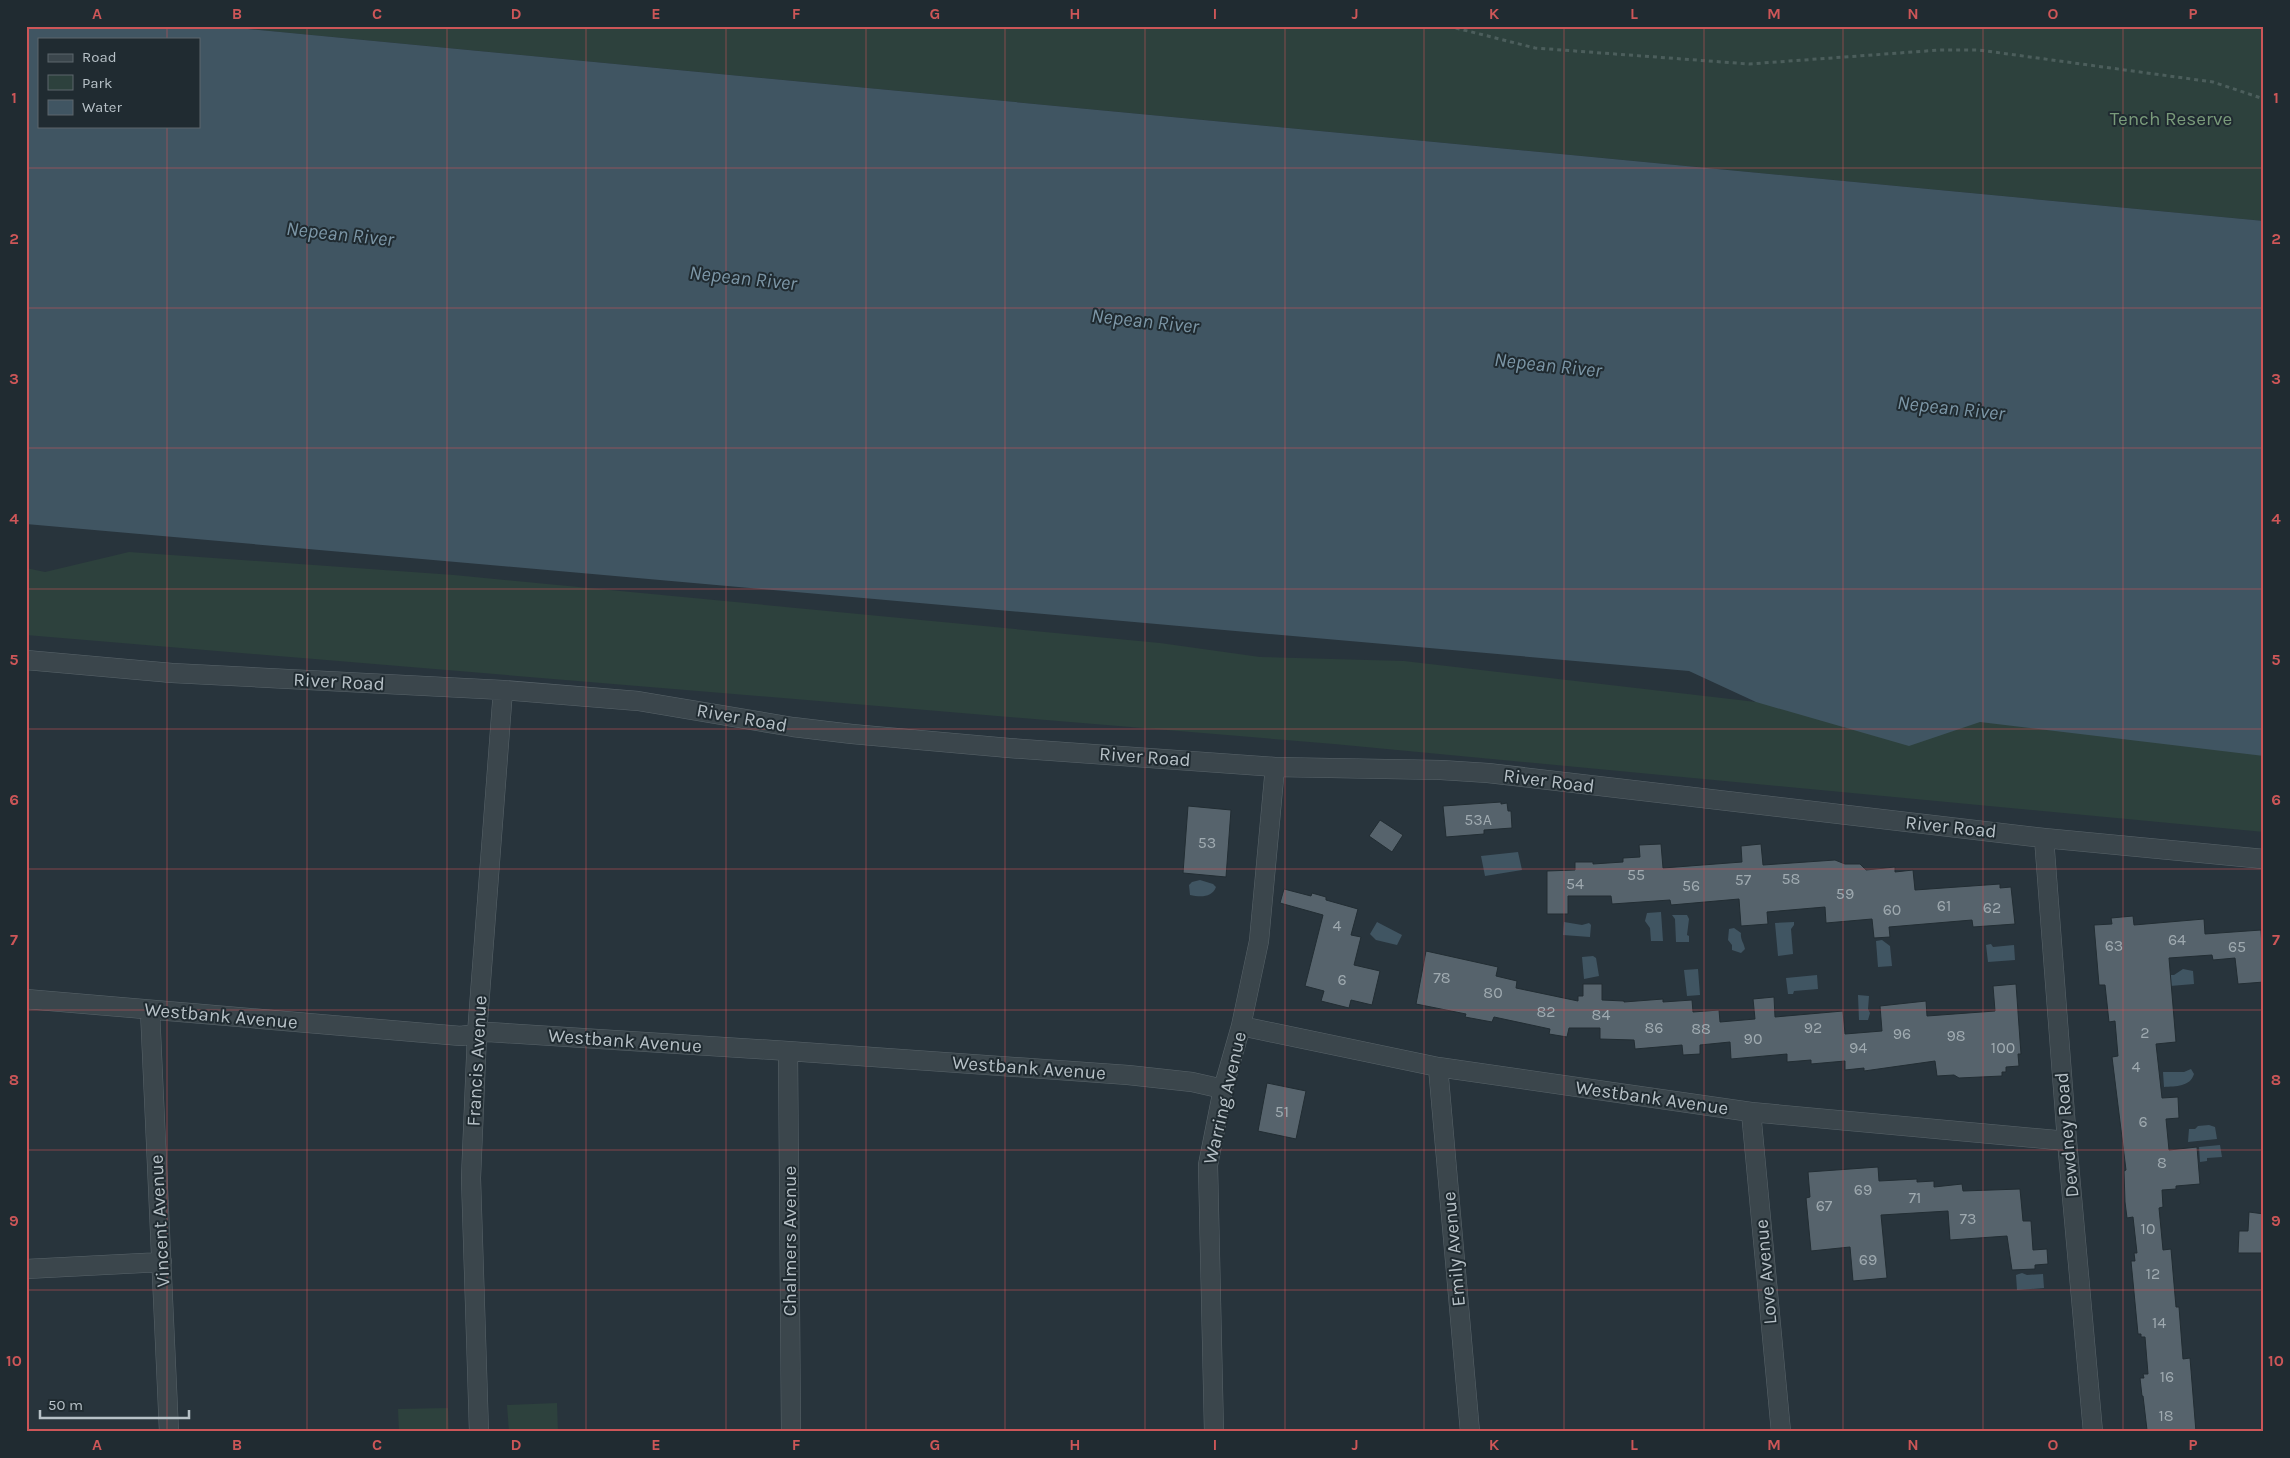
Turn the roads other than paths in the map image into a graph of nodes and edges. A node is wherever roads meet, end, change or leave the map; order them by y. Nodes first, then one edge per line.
1 (26, 660) edge
2 (503, 690) junction
3 (1275, 767) junction
4 (2044, 838) junction
5 (2264, 859) edge
6 (26, 999) edge
7 (150, 1010) junction
8 (1242, 1026) junction
9 (477, 1034) junction
10 (788, 1051) junction
11 (1438, 1067) junction
12 (1223, 1089) junction
13 (1751, 1112) junction
14 (2066, 1141) junction
15 (162, 1262) junction
16 (26, 1269) edge
17 (170, 1432) edge
18 (479, 1432) edge
19 (791, 1432) edge
20 (1214, 1432) edge
21 (1470, 1432) edge
22 (1781, 1432) edge
23 (2093, 1432) edge

1 - 2 street, River Road
2 - 3 street, River Road
2 - 9 street, Francis Avenue
3 - 4 street, River Road
3 - 8 street, Warring Avenue
4 - 5 street, River Road
4 - 14 street, Dewdney Road
6 - 7 street, Westbank Avenue
7 - 9 street, Westbank Avenue
7 - 15 street, Vincent Avenue
8 - 11 street, Westbank Avenue
8 - 12 street, Warring Avenue
9 - 10 street, Westbank Avenue
9 - 18 street, Francis Avenue
10 - 12 street, Westbank Avenue
10 - 19 street, Chalmers Avenue
11 - 13 street, Westbank Avenue
11 - 21 street, Emily Avenue
12 - 20 street, Warring Avenue
13 - 14 street, Westbank Avenue
13 - 22 street, Love Avenue
14 - 23 street, Dewdney Road
15 - 16 street
15 - 17 street, Vincent Avenue

